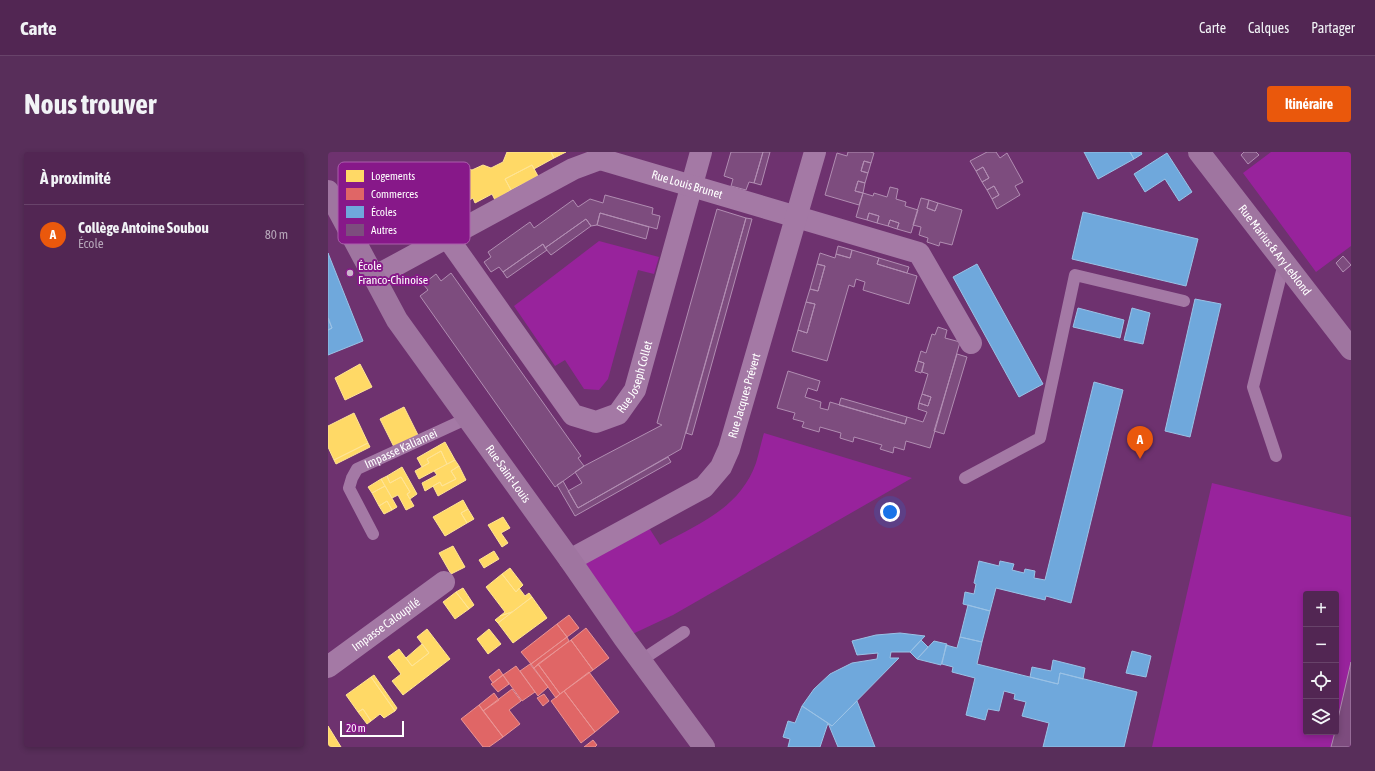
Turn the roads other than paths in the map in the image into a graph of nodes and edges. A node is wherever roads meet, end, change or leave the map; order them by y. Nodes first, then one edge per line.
1 (701, 152) edge
2 (815, 152) edge
3 (1199, 152) edge
4 (691, 186) junction
5 (328, 191) edge
6 (338, 209) edge
7 (795, 217) junction
8 (470, 225) edge
9 (357, 244) edge
10 (434, 244) edge
11 (452, 244) edge
12 (1284, 263) junction
13 (374, 276) junction
14 (1184, 301) dead end
15 (971, 343) dead end
16 (1351, 349) edge
17 (468, 418) junction
18 (1276, 456) dead end
19 (965, 478) dead end
20 (373, 534) dead end
21 (570, 560) junction
22 (444, 582) dead end
23 (684, 632) dead end
24 (640, 661) junction
25 (328, 667) edge
26 (704, 747) edge

1 - 4 street, Rue Joseph Collet
2 - 7 street, Rue Jacques Prévert
3 - 12 street, Rue Marius & Ary Leblond
4 - 7 street, Rue Louis Brunet
4 - 8 street, Rue Louis Brunet
4 - 11 street, Rue Joseph Collet
5 - 6 street, Rue Saint-Louis
7 - 15 street, Rue Louis Brunet
7 - 21 street, Rue Jacques Prévert
9 - 13 street, Rue Saint-Louis
10 - 13 street, Rue Louis Brunet
12 - 16 street, Rue Marius & Ary Leblond
12 - 18 lane
13 - 17 street, Rue Saint-Louis
14 - 19 lane
17 - 20 lane, Impasse Kaliamei
17 - 21 street, Rue Saint-Louis
21 - 24 street, Rue Saint-Louis
22 - 25 street, Impasse Caloupilé
23 - 24 lane
24 - 26 street, Rue Saint-Louis

